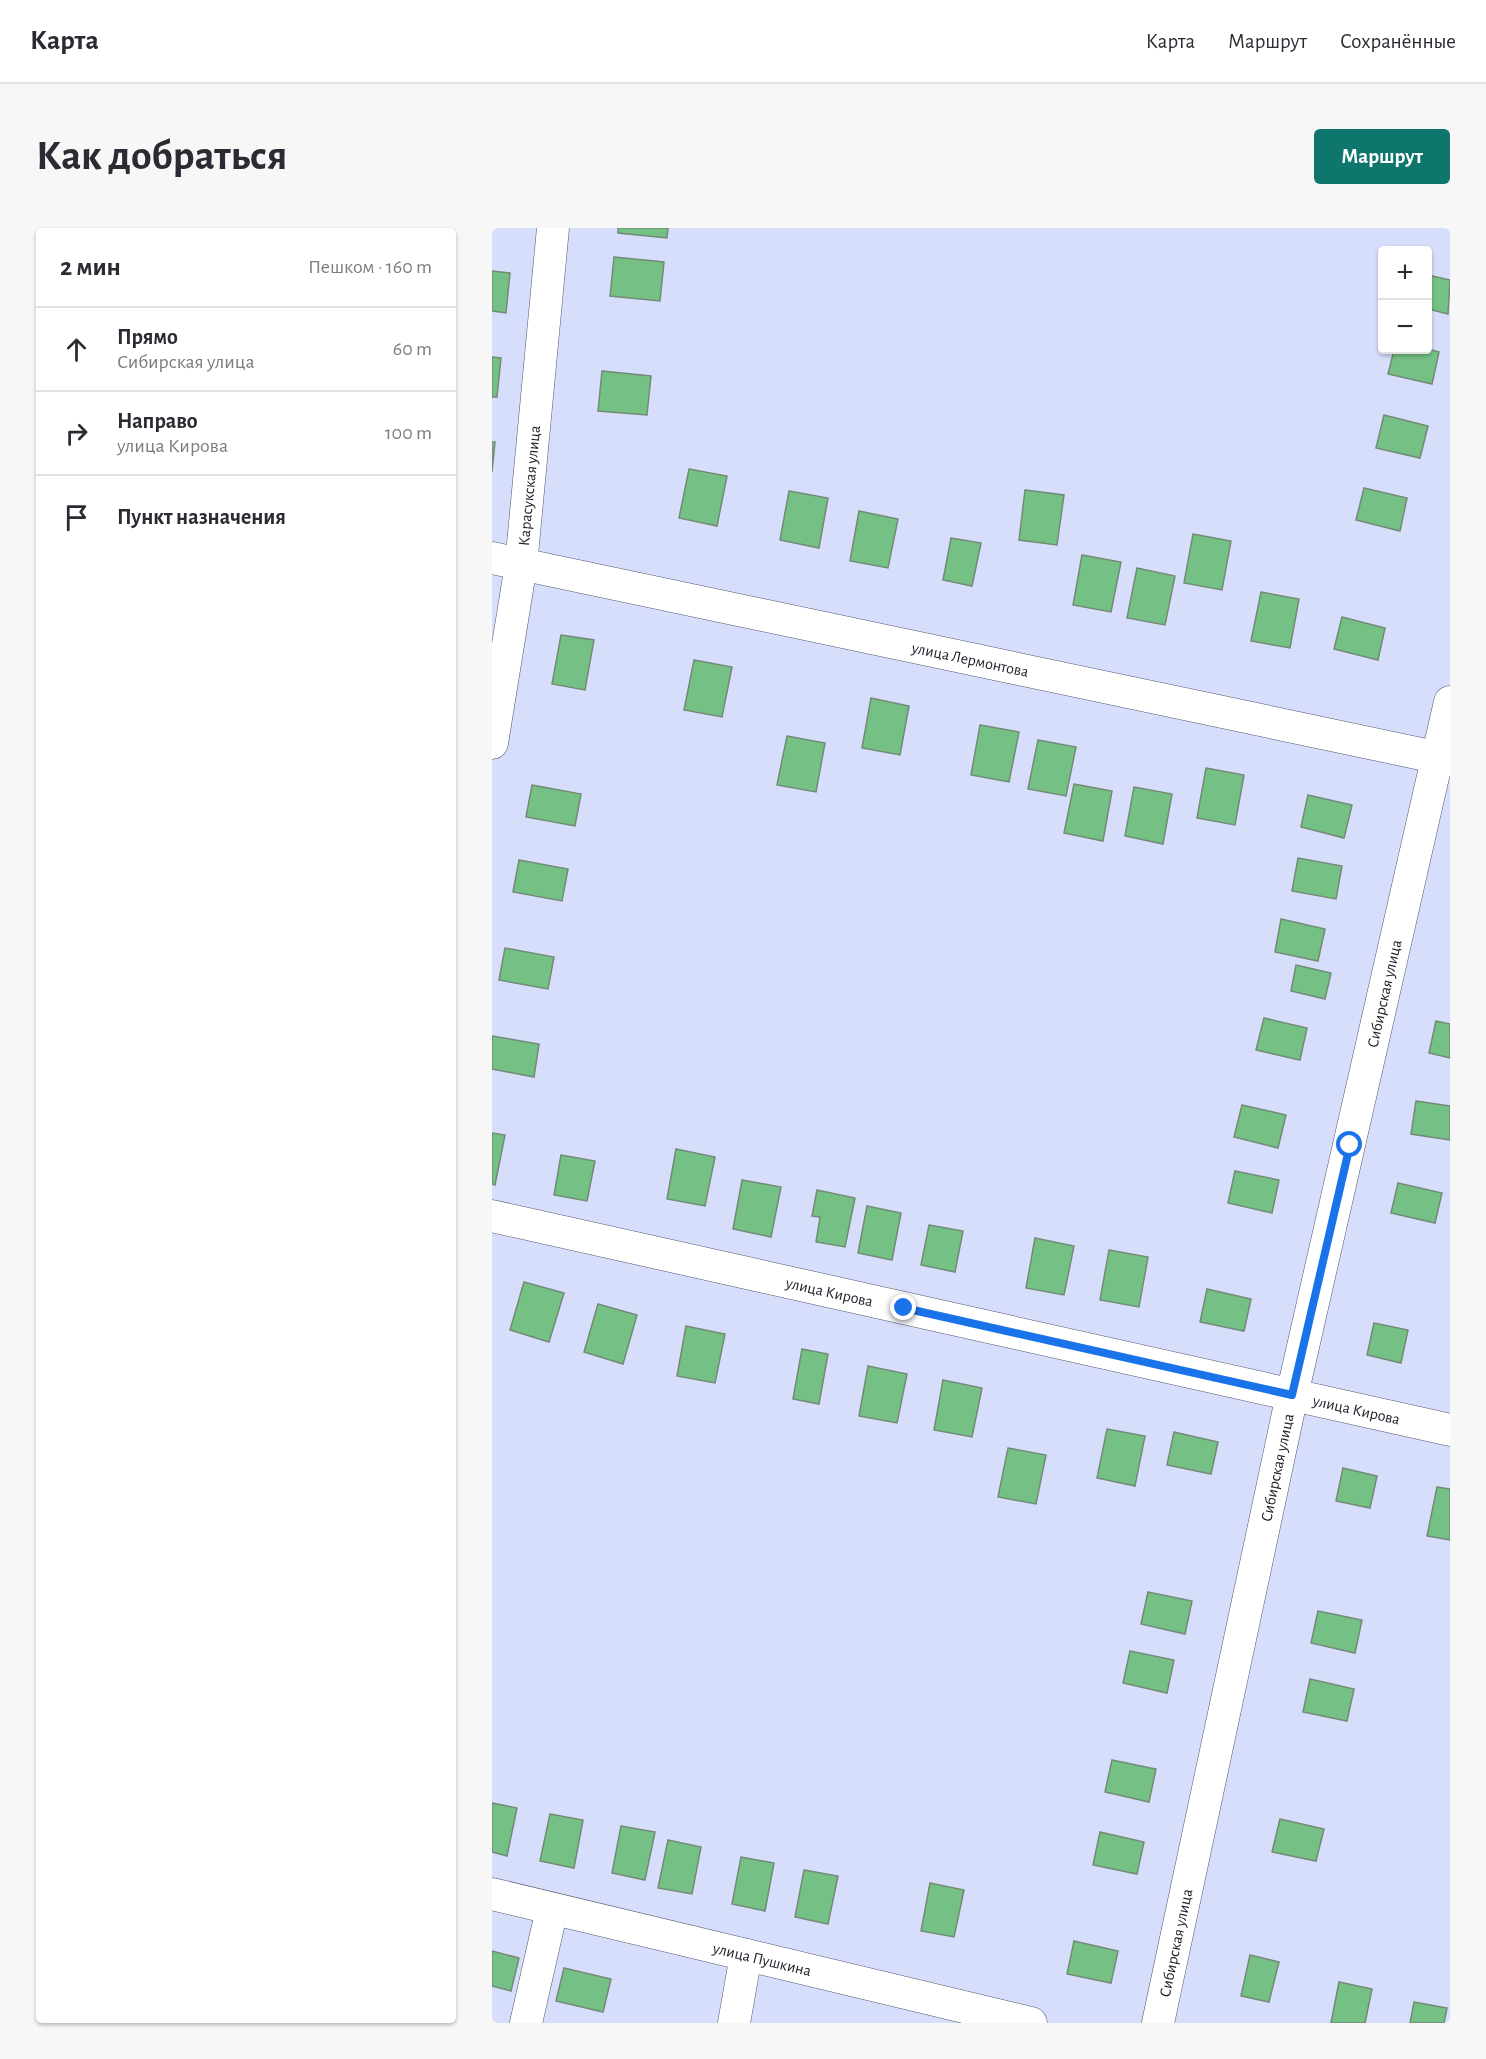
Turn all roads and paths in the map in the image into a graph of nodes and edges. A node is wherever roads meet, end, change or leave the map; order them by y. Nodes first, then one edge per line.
1 (554, 228) edge
2 (506, 562) edge
3 (1450, 702) edge
4 (492, 743) edge
5 (1444, 759) edge
6 (492, 1216) edge
7 (1292, 1395) junction
8 (1450, 1430) edge
9 (492, 1894) edge
10 (552, 1909) junction
11 (746, 1954) junction
12 (526, 2023) edge
13 (734, 2023) edge
14 (1030, 2023) edge
15 (1158, 2023) edge

1 - 2 street, Карасукская улица
2 - 4 street, Карасукская улица
2 - 5 street, улица Лермонтова
3 - 5 street, Сибирская улица
5 - 7 street, Сибирская улица
6 - 7 street, улица Кирова
7 - 8 street, улица Кирова
7 - 15 street, Сибирская улица
9 - 10 street, улица Пушкина
10 - 11 street, улица Пушкина
10 - 12 street
11 - 13 street
11 - 14 street, улица Пушкина

